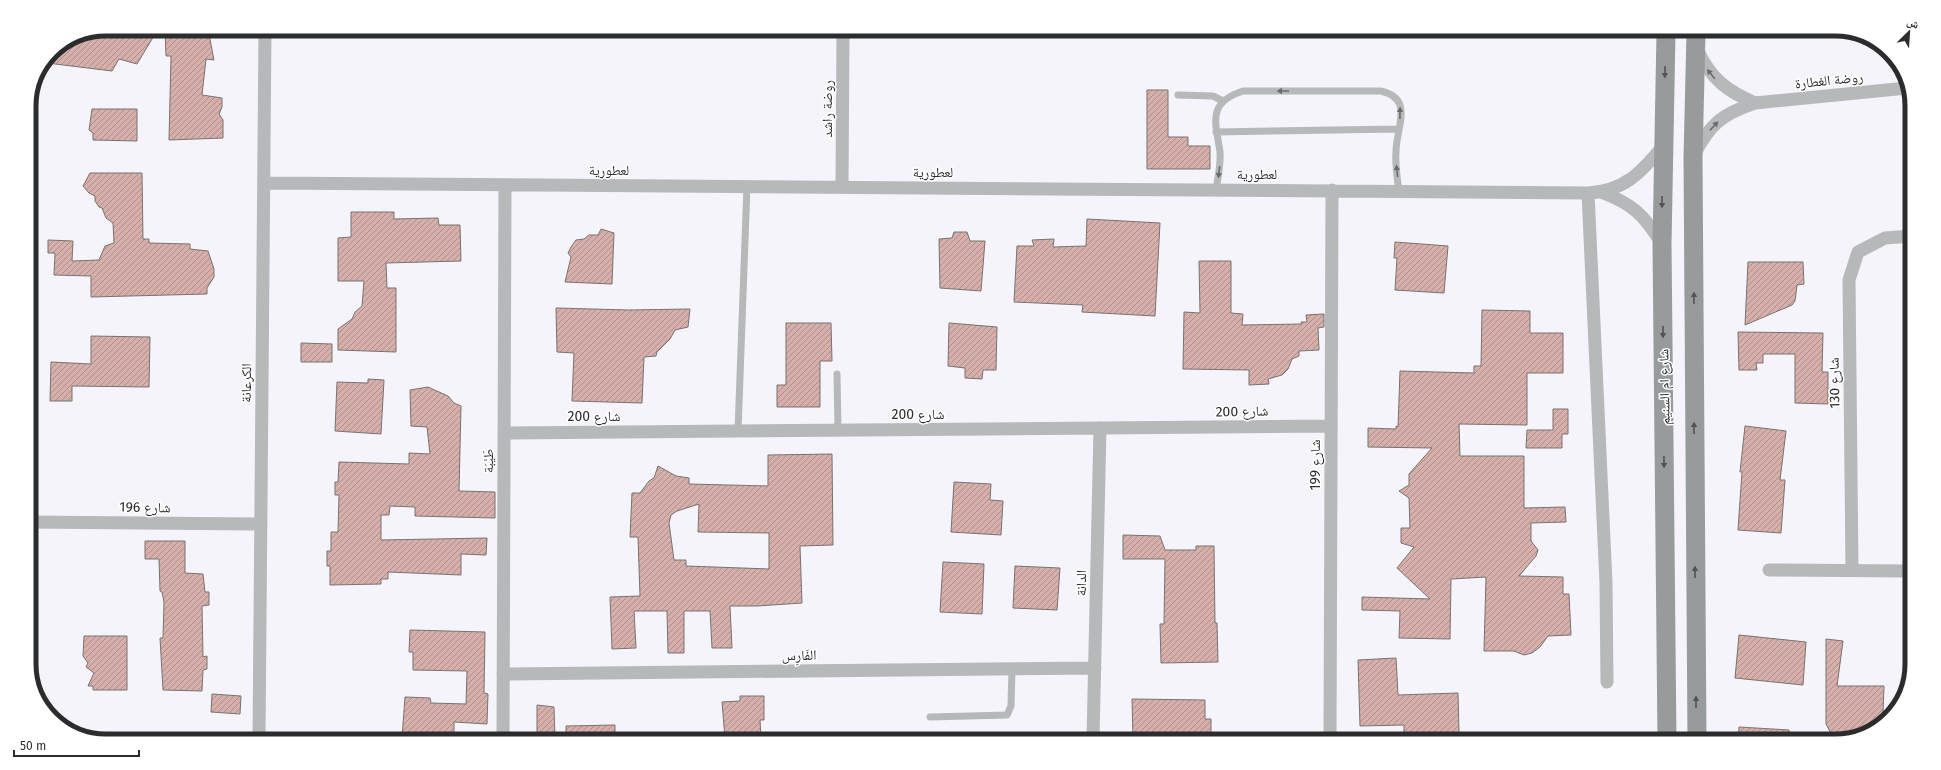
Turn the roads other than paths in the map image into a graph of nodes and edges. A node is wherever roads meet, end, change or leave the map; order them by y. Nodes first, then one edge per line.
1 (265, 36) edge
2 (844, 36) edge
3 (1666, 36) edge
4 (1696, 40) edge
5 (1903, 88) edge
6 (1178, 95) dead end
7 (1223, 101) junction
8 (1755, 103) junction
9 (1398, 129) junction
10 (1216, 132) junction
11 (1663, 146) junction
12 (1693, 158) junction
13 (264, 183) junction
14 (506, 185) junction
15 (747, 186) junction
16 (842, 187) junction
17 (1216, 190) junction
18 (1332, 190) junction
19 (1399, 191) junction
20 (1602, 192) junction
21 (1588, 193) junction
22 (1905, 236) edge
23 (1662, 244) junction
24 (837, 374) dead end
25 (1331, 426) junction
26 (1100, 428) junction
27 (838, 430) junction
28 (738, 431) junction
29 (504, 433) junction
30 (36, 522) edge
31 (261, 524) junction
32 (1769, 570) dead end
33 (1852, 570) junction
34 (1905, 571) edge
35 (1095, 668) junction
36 (1012, 669) junction
37 (503, 674) junction
38 (1607, 682) dead end
39 (930, 717) dead end
40 (259, 734) edge
41 (503, 734) edge
42 (1093, 734) edge
43 (1330, 734) edge
44 (1667, 734) edge
45 (1697, 734) edge

1 - 13 street, الكرعانة
2 - 16 street, روضة راشد
3 -> 11 main road, شارع ام السنيم
8 -> 4 street, روضة الغطارة
4 - 12 main road
5 - 8 street, روضة الغطارة
6 - 7 lane
9 -> 7 lane
7 - 10 lane
12 -> 8 street, روضة الغطارة
9 - 10 lane
19 -> 9 lane
10 -> 17 lane
11 - 20 street, لعطورية
11 -> 23 main road, شارع ام السنيم
45 -> 12 main road
13 - 14 street, لعطورية
13 - 31 street, الكرعانة
14 - 15 street, لعطورية
14 - 29 street, طَيْبَة
15 - 16 street, لعطورية
15 - 28 lane
16 - 17 street, لعطورية
17 - 18 street, لعطورية
18 - 19 street, لعطورية
18 - 25 street, شارع 199
19 - 21 street, لعطورية
20 - 21 street, لعطورية
20 - 23 street, لعطورية
21 - 38 street
22 - 33 street, شارع 130
23 -> 44 main road, شارع ام السنيم
24 - 27 lane
25 - 26 street, شارع 200
25 - 43 street, شارع 199
26 - 27 street, شارع 200
26 - 35 street, الدانة
27 - 28 street, شارع 200
28 - 29 street, شارع 200
29 - 37 street, طَيْبَة
30 - 31 street, شارع 196
31 - 40 street, الكرعانة
32 - 33 street
33 - 34 street
35 - 36 street, الفَارِس
35 - 42 street, الدانة
36 - 37 street, الفَارِس
36 - 39 lane
37 - 41 street, طَيْبَة

